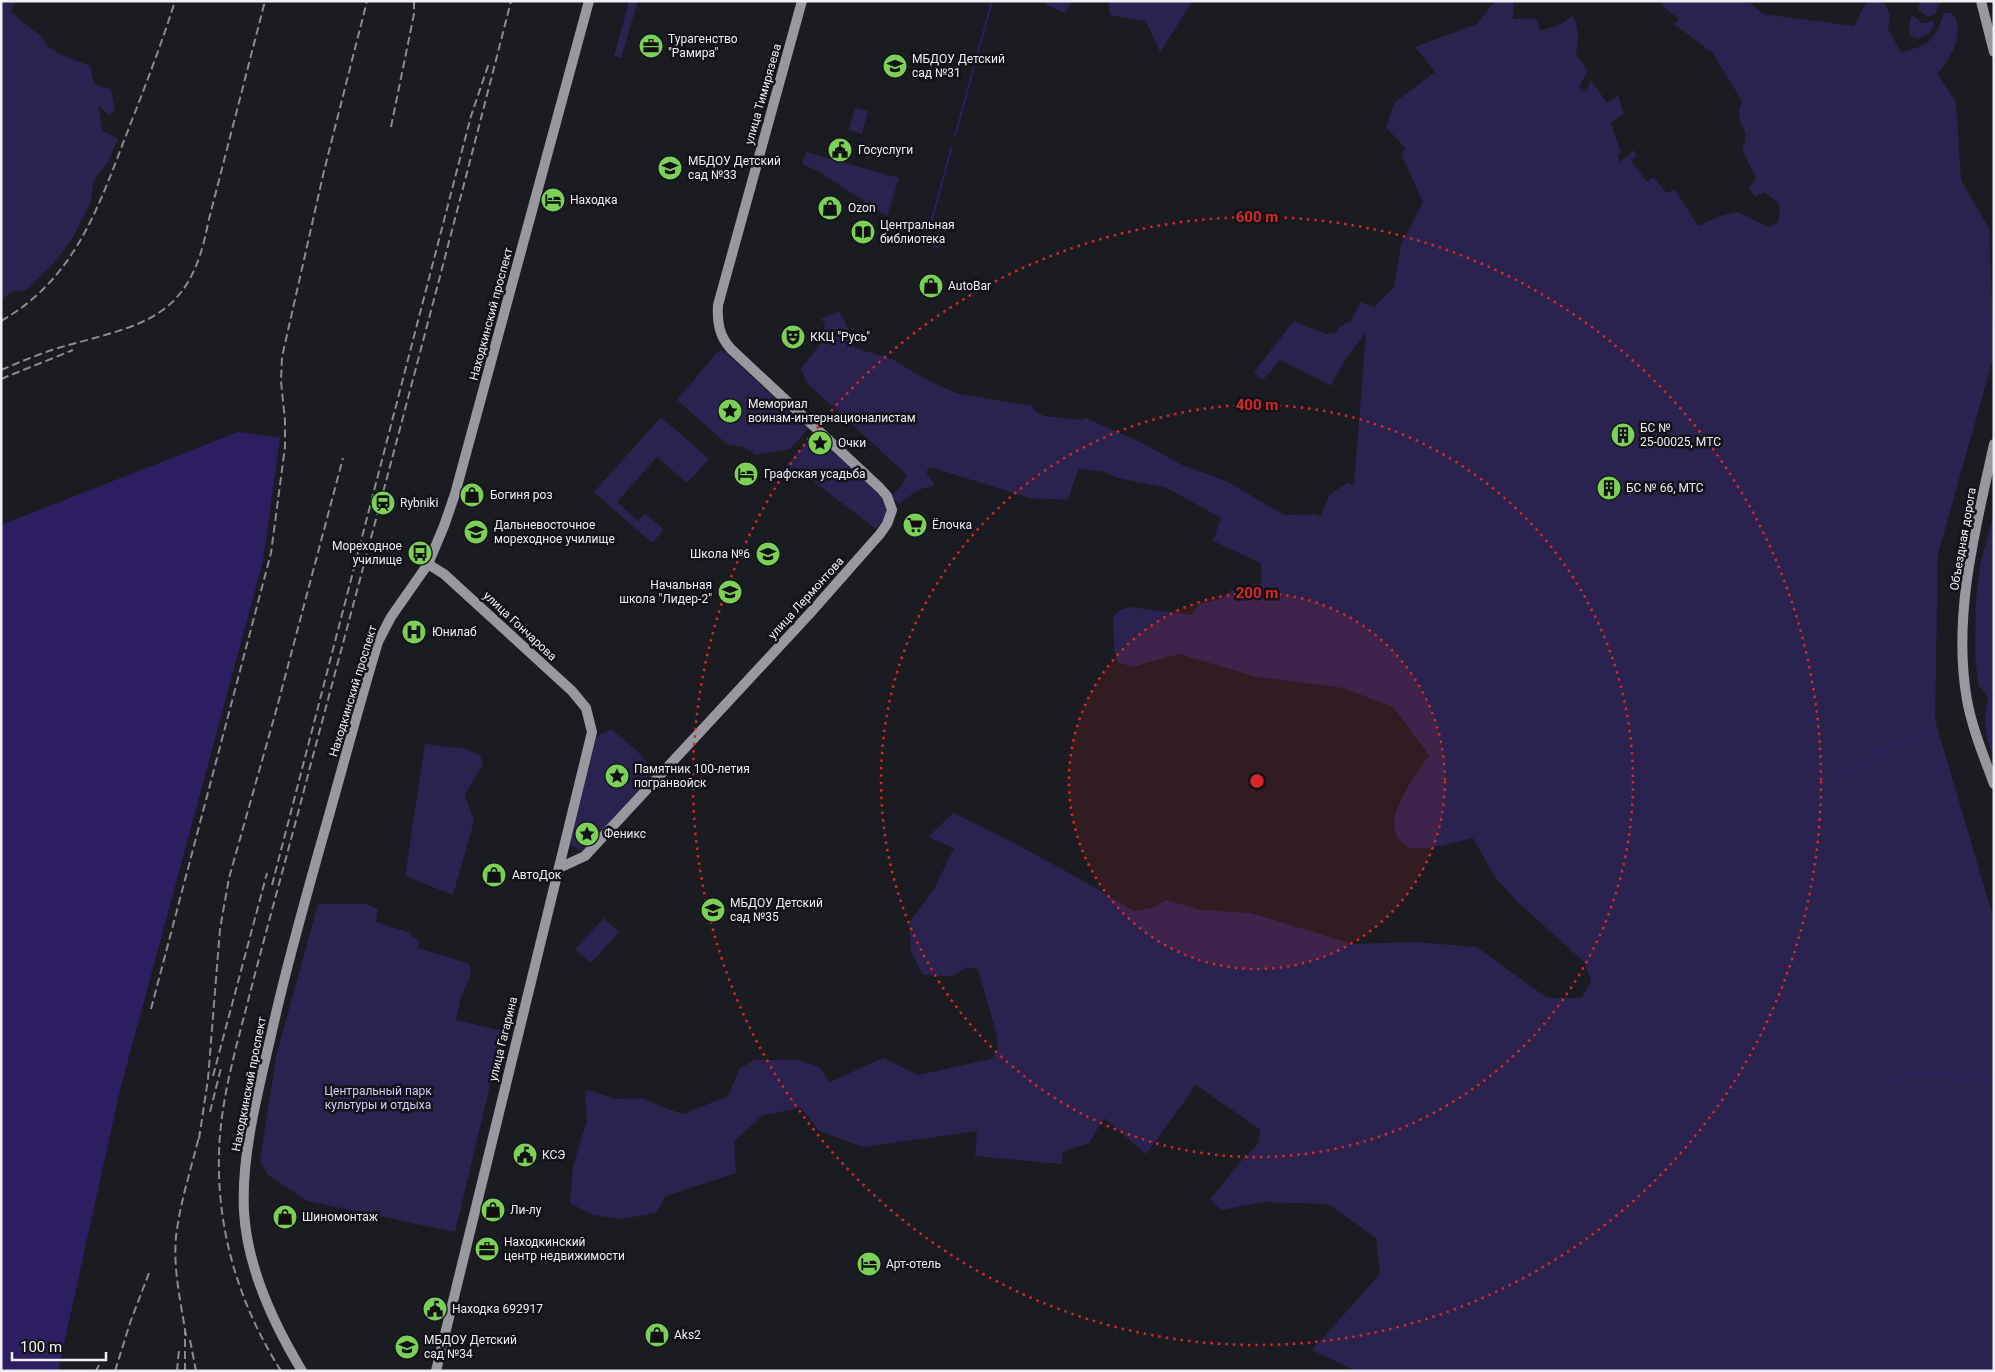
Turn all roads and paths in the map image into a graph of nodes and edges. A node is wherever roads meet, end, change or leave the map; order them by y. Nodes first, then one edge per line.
1 (589, 1) edge
2 (802, 1) edge
3 (1981, 1) edge
4 (1994, 52) edge
5 (723, 338) joint
6 (1994, 444) edge
7 (428, 564) junction
8 (589, 714) joint
9 (1994, 784) edge
10 (560, 868) junction
11 (302, 1371) edge
12 (436, 1371) edge

1 - 7 main road, Находкинский проспект
2 - 5 main road, улица Тимирязева
3 - 4 main road
5 - 10 main road, улица Лермонтова
6 - 9 main road, Объездная дорога
7 - 8 main road, улица Гончарова
7 - 11 main road, Находкинский проспект
8 - 10 main road, улица Гагарина
10 - 12 main road, улица Гагарина

